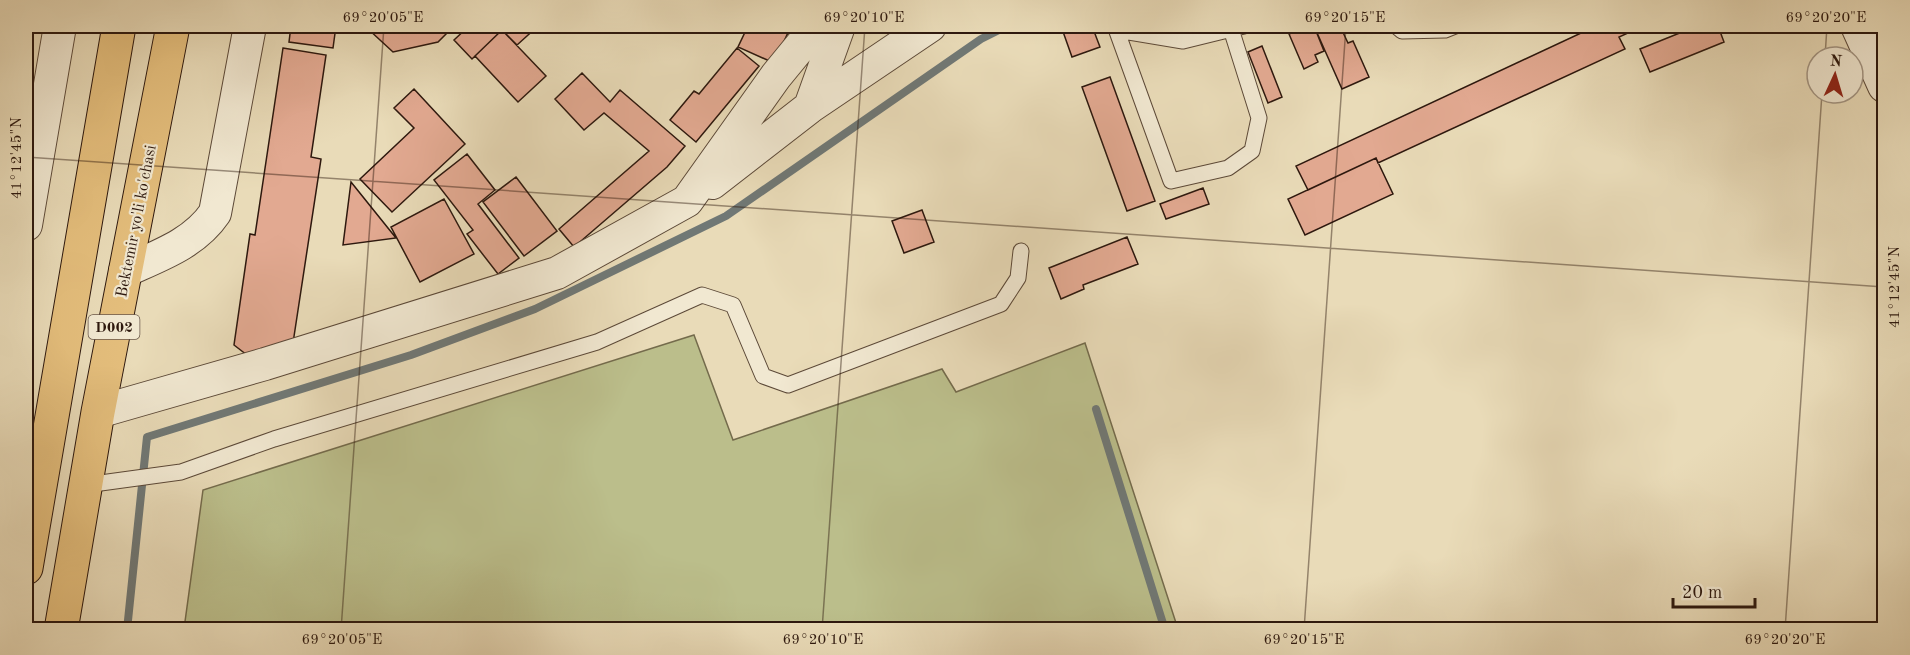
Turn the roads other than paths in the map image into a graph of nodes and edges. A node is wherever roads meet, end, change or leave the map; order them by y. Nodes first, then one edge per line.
1 (60, 26) edge
2 (119, 26) edge
3 (173, 26) edge
4 (250, 26) edge
5 (817, 26) edge
6 (839, 26) edge
7 (930, 26) edge
8 (1396, 26) edge
9 (1455, 26) edge
10 (1857, 26) edge
11 (1238, 27) edge
12 (1116, 28) edge
13 (1884, 86) edge
14 (810, 107) junction
15 (687, 201) junction
16 (26, 225) edge
17 (1021, 251) dead end
18 (125, 271) junction
19 (98, 412) junction
20 (86, 485) junction
21 (26, 568) edge
22 (61, 630) edge

1 - 16 street
2 - 21 highway, D002
3 - 18 highway, Bektemir yo'li ko'chasi / D002
4 - 18 street
5 - 15 street
6 - 14 street
7 - 14 street
8 - 9 lane
10 - 13 street
11 - 12 lane
11 - 12 lane
14 - 15 street
15 - 19 street
17 - 20 lane
18 - 19 highway, Bektemir yo'li ko'chasi / D002
19 - 20 highway, Bektemir yo'li ko'chasi / D002
20 - 22 highway, Bektemir yo'li ko'chasi / D002

